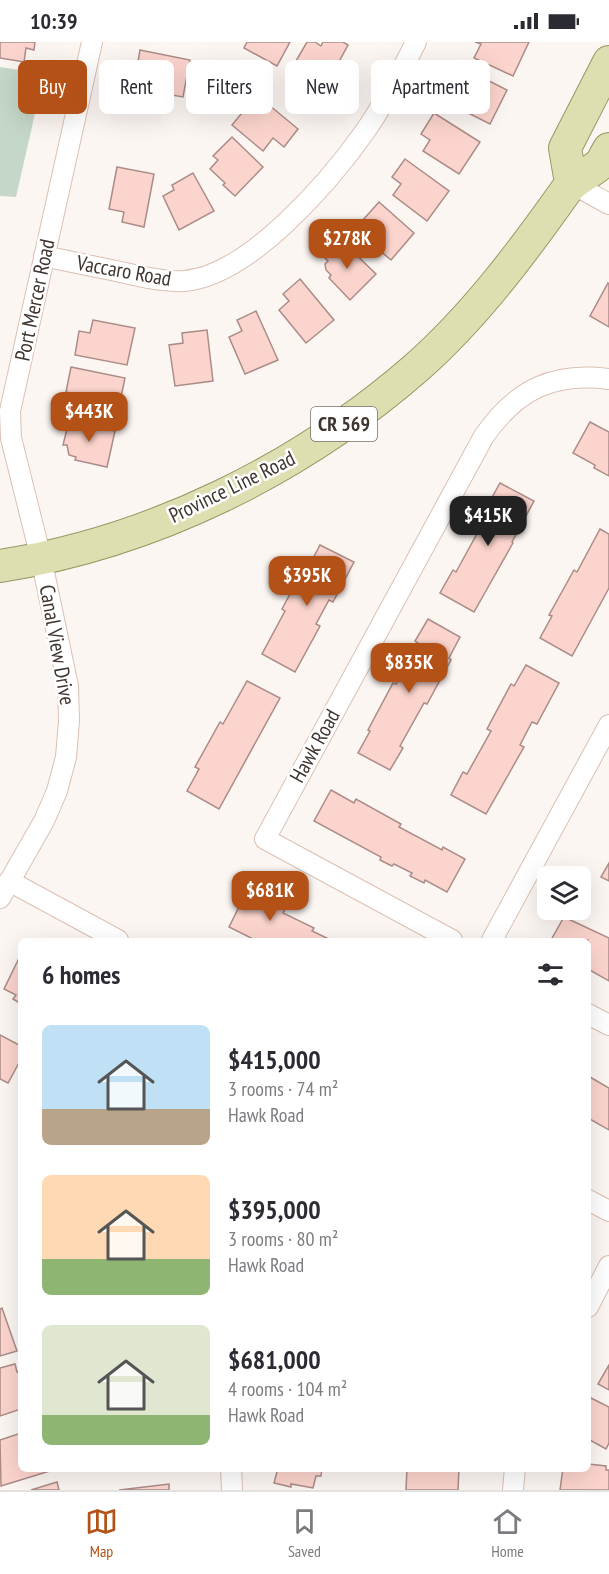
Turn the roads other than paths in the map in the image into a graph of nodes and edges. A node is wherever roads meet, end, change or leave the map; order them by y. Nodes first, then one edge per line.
1 (92, 42) edge
2 (416, 42) edge
3 (609, 62) edge
4 (609, 148) edge
5 (571, 183) junction
6 (609, 204) edge
7 (44, 256) junction
8 (609, 379) edge
9 (41, 558) junction
10 (0, 566) edge
11 (609, 725) edge
12 (5, 889) edge
13 (114, 938) edge
14 (448, 938) edge
15 (493, 938) edge
16 (591, 1016) edge
17 (609, 1025) edge
18 (591, 1202) edge
19 (609, 1211) edge
20 (609, 1266) edge
21 (591, 1301) edge
22 (231, 1472) edge
23 (515, 1472) edge
24 (232, 1490) edge
25 (513, 1490) edge

1 - 7 street, Port Mercer Road
2 - 7 street, Vaccaro Road
3 - 5 main road
4 - 5 main road, Province Line Road / CR 569
5 - 6 street
5 - 9 main road, Province Line Road / CR 569
7 - 9 street, Port Mercer Road
8 - 14 street, Hawk Road
9 - 10 main road, Province Line Road / CR 569
9 - 12 street, Canal View Drive
11 - 15 street
12 - 13 street
16 - 17 street
18 - 19 street
20 - 21 street
22 - 24 street
23 - 25 street

